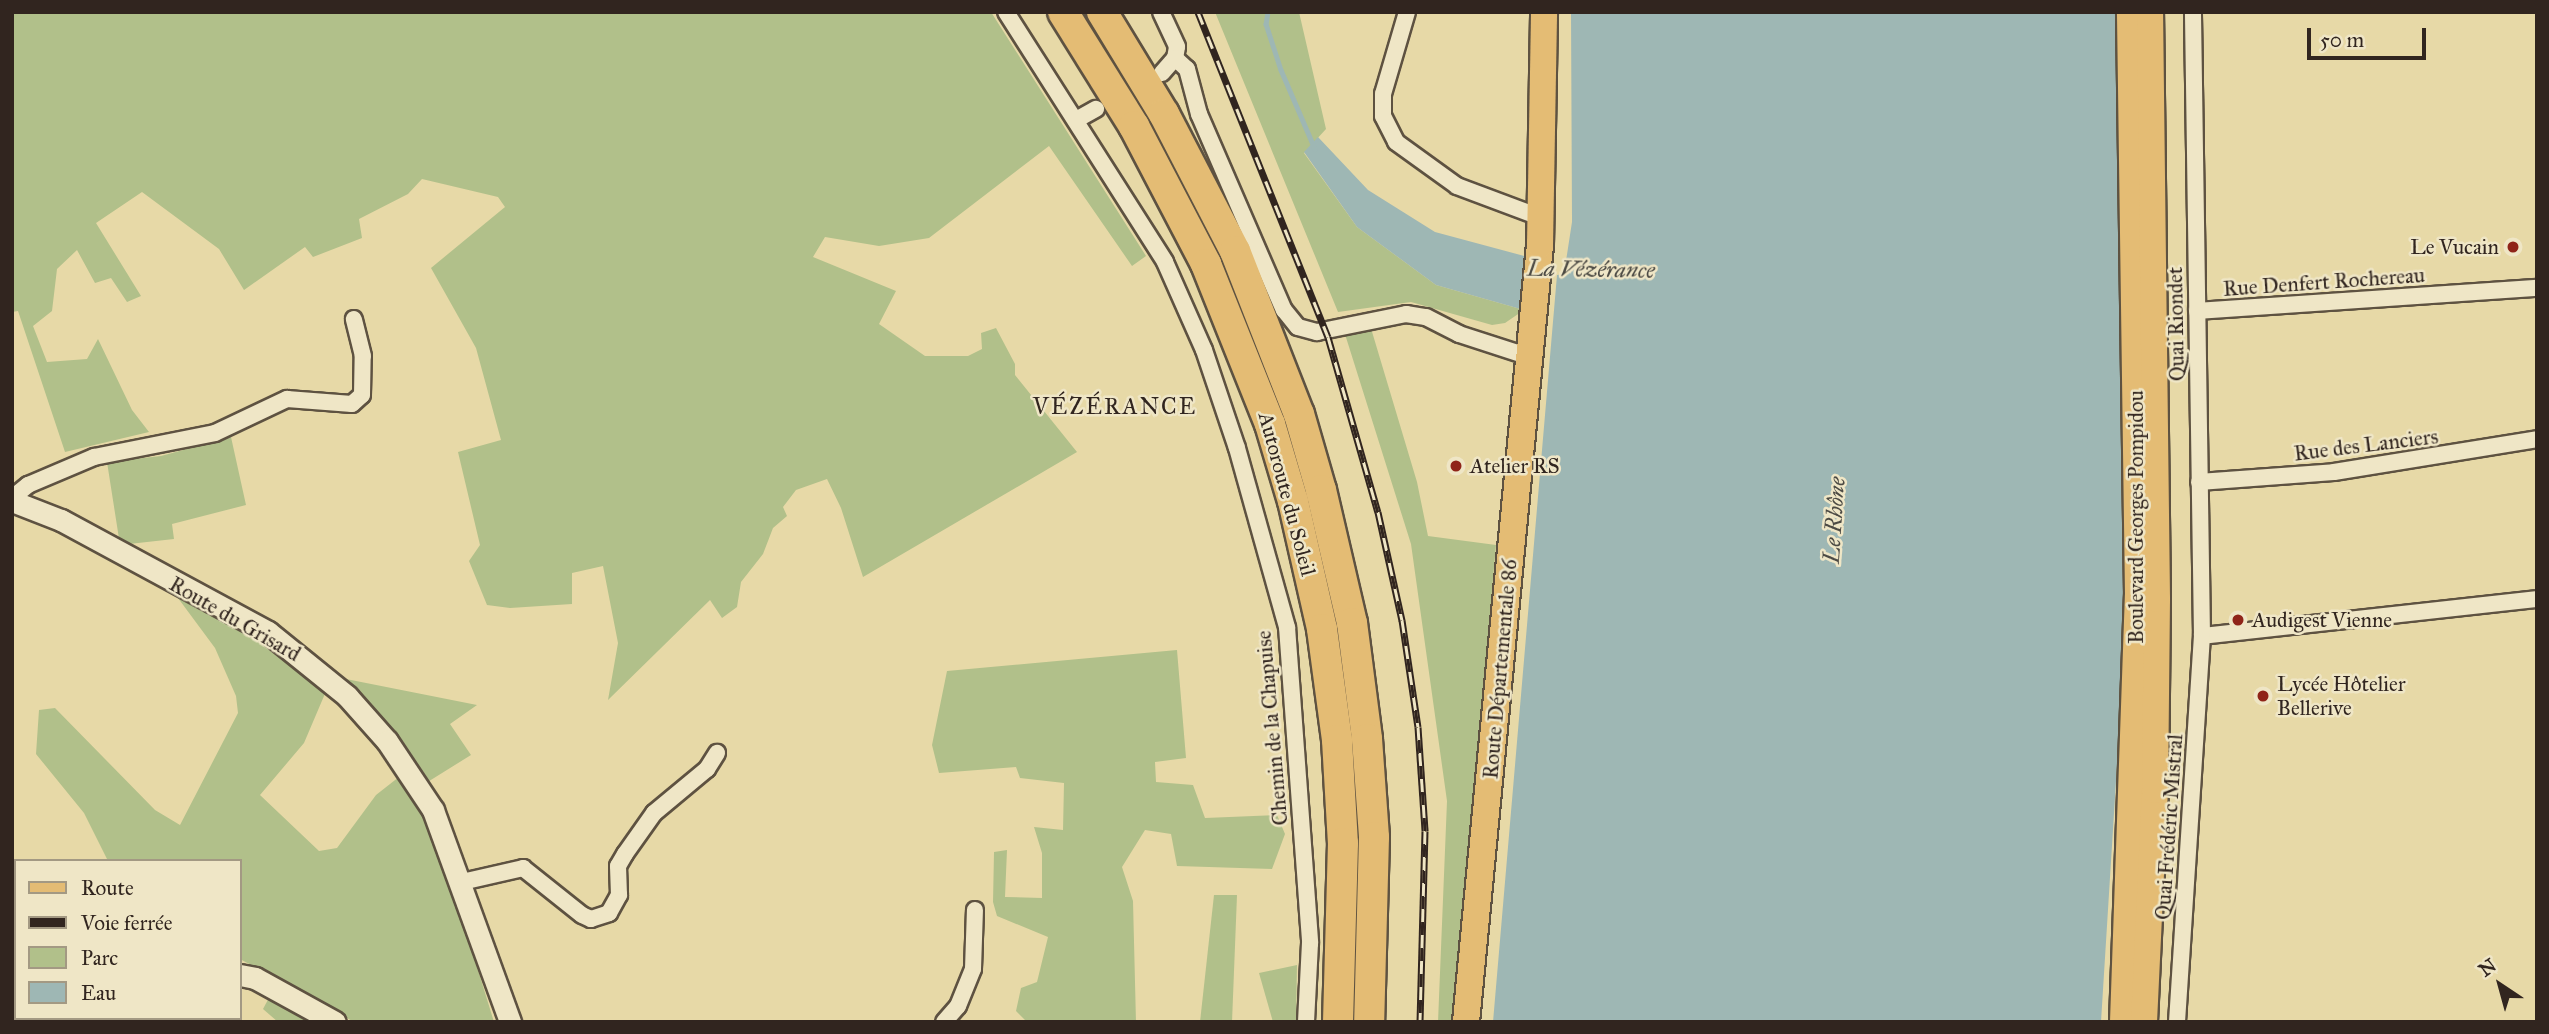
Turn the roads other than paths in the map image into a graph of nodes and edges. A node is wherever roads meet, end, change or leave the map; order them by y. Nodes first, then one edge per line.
1 (1006, 12) edge
2 (1063, 12) edge
3 (1102, 12) edge
4 (1161, 12) edge
5 (1407, 12) edge
6 (1544, 12) edge
7 (2130, 12) edge
8 (2150, 12) edge
9 (2193, 12) edge
10 (1175, 58) junction
11 (1161, 73) dead end
12 (1096, 108) dead end
13 (1076, 120) junction
14 (1542, 218) junction
15 (2537, 288) edge
16 (2197, 311) junction
17 (354, 319) dead end
18 (1530, 356) junction
19 (2537, 439) edge
20 (2199, 482) junction
21 (12, 500) edge
22 (2537, 599) edge
23 (2202, 636) junction
24 (717, 753) dead end
25 (462, 882) junction
26 (975, 910) dead end
27 (242, 975) edge
28 (335, 1022) edge
29 (510, 1022) edge
30 (944, 1022) edge
31 (1306, 1022) edge
32 (1338, 1022) edge
33 (1368, 1022) edge
34 (1466, 1022) edge
35 (2123, 1022) edge
36 (2144, 1022) edge
37 (2177, 1022) edge

1 - 13 street, Chemin de la Chapuise
2 - 32 highway, Autoroute du Soleil
3 - 33 highway, Autoroute du Soleil
4 - 10 street
5 - 14 street
6 - 14 main road, Route Départementale 86
7 - 35 main road, Boulevard Georges Pompidou
8 - 36 main road, Boulevard Georges Pompidou
9 - 16 street, Quai Riondet
10 - 11 street
10 - 18 street
12 - 13 street
13 - 31 street, Chemin de la Chapuise
14 - 18 main road, Route Départementale 86
15 - 16 street, Rue Denfert Rochereau
16 - 20 street, Quai Riondet
17 - 21 street
18 - 34 main road, Route Départementale 86
19 - 20 street, Rue des Lanciers
20 - 23 street, Quai Riondet
21 - 25 street, Route du Grisard
22 - 23 street
23 - 37 street, Quai Frédéric Mistral
24 - 25 street
25 - 29 street, Route du Grisard
26 - 30 street
27 - 28 street

